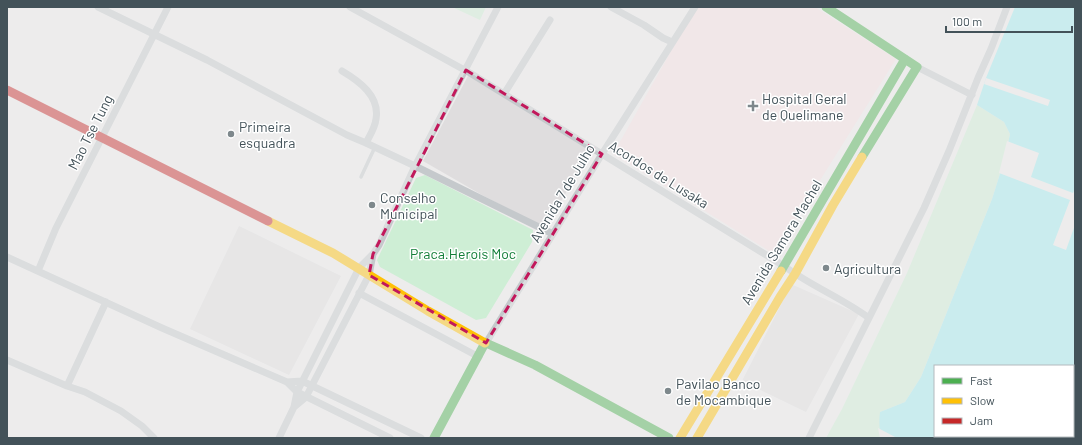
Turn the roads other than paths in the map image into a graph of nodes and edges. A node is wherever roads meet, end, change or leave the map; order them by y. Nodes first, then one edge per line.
1 (98, 7) edge
2 (168, 7) edge
3 (350, 7) edge
4 (498, 7) edge
5 (611, 7) edge
6 (695, 7) edge
7 (826, 7) edge
8 (1007, 7) edge
9 (550, 20) dead end
10 (154, 35) junction
11 (672, 42) junction
12 (905, 59) junction
13 (917, 67) junction
14 (466, 70) junction
15 (342, 71) dead end
16 (7, 90) edge
17 (504, 94) junction
18 (972, 94) junction
19 (102, 137) junction
20 (366, 143) junction
21 (375, 147) junction
22 (602, 154) junction
23 (415, 166) junction
24 (361, 177) dead end
25 (553, 234) junction
26 (373, 254) junction
27 (7, 257) edge
28 (784, 266) junction
29 (359, 268) junction
30 (38, 271) junction
31 (369, 274) junction
32 (795, 274) junction
33 (359, 293) junction
34 (106, 302) junction
35 (869, 318) junction
36 (486, 343) junction
37 (479, 356) junction
38 (7, 360) edge
39 (302, 381) junction
40 (287, 382) junction
41 (67, 386) junction
42 (312, 386) junction
43 (296, 392) junction
44 (306, 397) junction
45 (294, 407) junction
46 (154, 438) edge
47 (279, 438) edge
48 (390, 438) edge
49 (421, 438) edge
50 (434, 438) edge
51 (669, 438) edge
52 (680, 438) edge
53 (697, 438) edge
54 (810, 438) edge

1 - 10 street
2 - 10 street, Mao Tse Tung
3 - 14 street, Acordos de Lusaka
4 - 14 street
5 - 11 street
6 - 11 street, Avenida 7 de Julho
7 - 12 street
8 - 18 street
9 - 17 street
10 - 19 street, Mao Tse Tung
10 - 20 street
11 - 22 street, Avenida 7 de Julho
12 - 13 street
12 - 28 street, Avenida Samora Machel
13 - 18 street
13 - 32 street, Avenida Samora Machel
14 - 17 street, Acordos de Lusaka
14 - 23 street
15 - 20 street
16 - 19 street
17 - 22 street, Acordos de Lusaka
18 - 35 street
19 - 29 street
19 - 30 street, Mao Tse Tung
20 - 21 street
21 - 23 street
21 - 24 lane
22 - 25 street, Avenida 7 de Julho
22 - 28 street, Acordos de Lusaka
23 - 25 street
23 - 26 street
25 - 36 street, Avenida 7 de Julho
26 - 29 street
26 - 31 street
27 - 30 street
28 - 32 street, Acordos de Lusaka
28 - 52 street, Avenida Samora Machel
29 - 31 street
29 - 39 street
30 - 34 street
31 - 33 street
31 - 36 street
32 - 35 street, Acordos de Lusaka
32 - 53 street, Avenida Samora Machel
33 - 37 street
33 - 42 street
34 - 40 street
34 - 41 street
35 - 54 street
36 - 37 street, Avenida 7 de Julho
36 - 51 street
37 - 50 street, Avenida 7 de Julho
38 - 41 street
39 - 40 street
39 - 42 street
39 - 43 street
40 - 43 street
41 - 46 street
42 - 44 street
42 - 49 street
43 - 44 street
43 - 45 street
44 - 45 street
44 - 48 street
45 - 47 street

